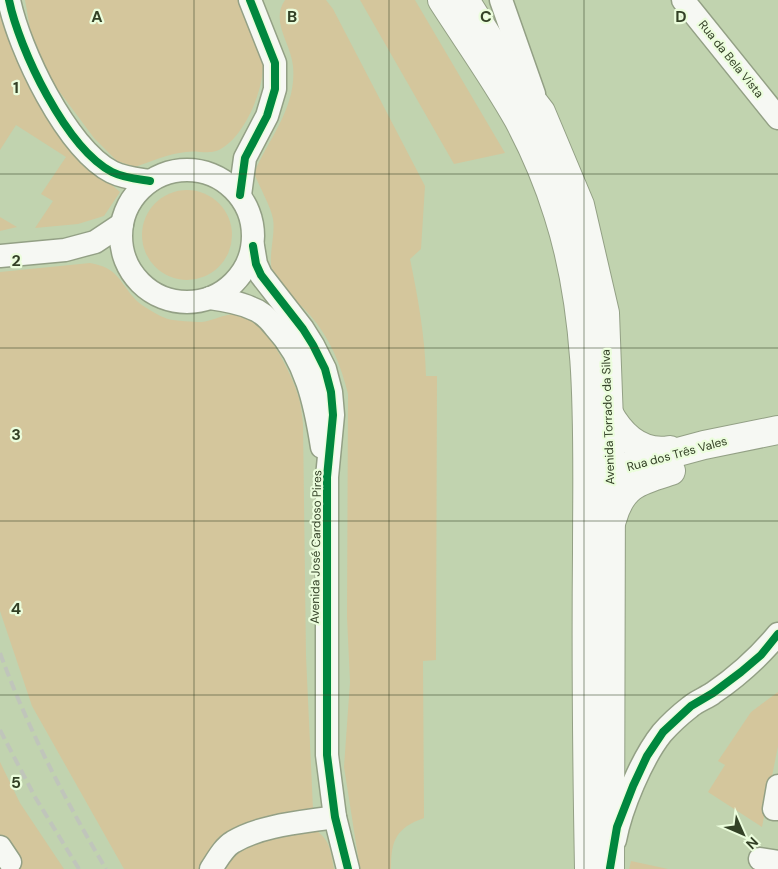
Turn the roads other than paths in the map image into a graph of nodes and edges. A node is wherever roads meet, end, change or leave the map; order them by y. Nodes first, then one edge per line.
1 (9, 0) edge
2 (250, 0) edge
3 (442, 0) edge
4 (465, 0) edge
5 (501, 0) edge
6 (683, 0) edge
7 (541, 112) junction
8 (778, 118) edge
9 (251, 145) junction
10 (204, 171) junction
11 (150, 181) junction
12 (240, 195) junction
13 (122, 224) junction
14 (253, 246) junction
15 (65, 250) junction
16 (0, 256) edge
17 (128, 265) junction
18 (210, 298) junction
19 (582, 330) junction
20 (608, 412) junction
21 (778, 430) edge
22 (778, 434) edge
23 (704, 445) junction
24 (612, 475) junction
25 (327, 478) junction
26 (639, 481) junction
27 (587, 500) junction
28 (611, 524) junction
29 (778, 634) edge
30 (778, 786) edge
31 (778, 809) edge
32 (335, 816) junction
33 (212, 869) edge
34 (348, 869) edge
35 (603, 869) edge

1 - 11 street
2 - 9 street
3 - 19 main road, Avenida Torrado da Silva
4 - 7 main road, Avenida Torrado da Silva
5 - 7 street
6 - 8 street, Rua da Bela Vista
7 - 20 main road, Avenida Torrado da Silva
9 - 10 street
9 - 12 street
10 - 11 street
10 - 12 street
11 - 13 street
12 - 14 street
13 - 15 street
13 - 17 street
14 - 18 street
14 - 25 street, Avenida José Cardoso Pires
15 - 16 street
15 - 17 street
17 - 18 street
18 - 25 street, Avenida José Cardoso Pires
19 - 24 main road
19 - 27 main road, Avenida Torrado da Silva
20 - 23 main road
20 - 24 main road, Avenida Torrado da Silva
21 - 23 main road, Rua dos Três Vales
22 - 26 main road, Rua dos Três Vales
23 - 24 main road, Rua dos Três Vales
24 - 26 main road
24 - 27 main road, Rua dos Três Vales
24 - 28 main road, Avenida Torrado da Silva
25 - 32 street, Avenida José Cardoso Pires
26 - 28 main road, Rua dos Três Vales
27 - 35 main road, Avenida Torrado da Silva
28 - 35 main road, Avenida Torrado da Silva
29 - 35 street
30 - 31 street
32 - 33 street
32 - 34 street, Avenida José Cardoso Pires

